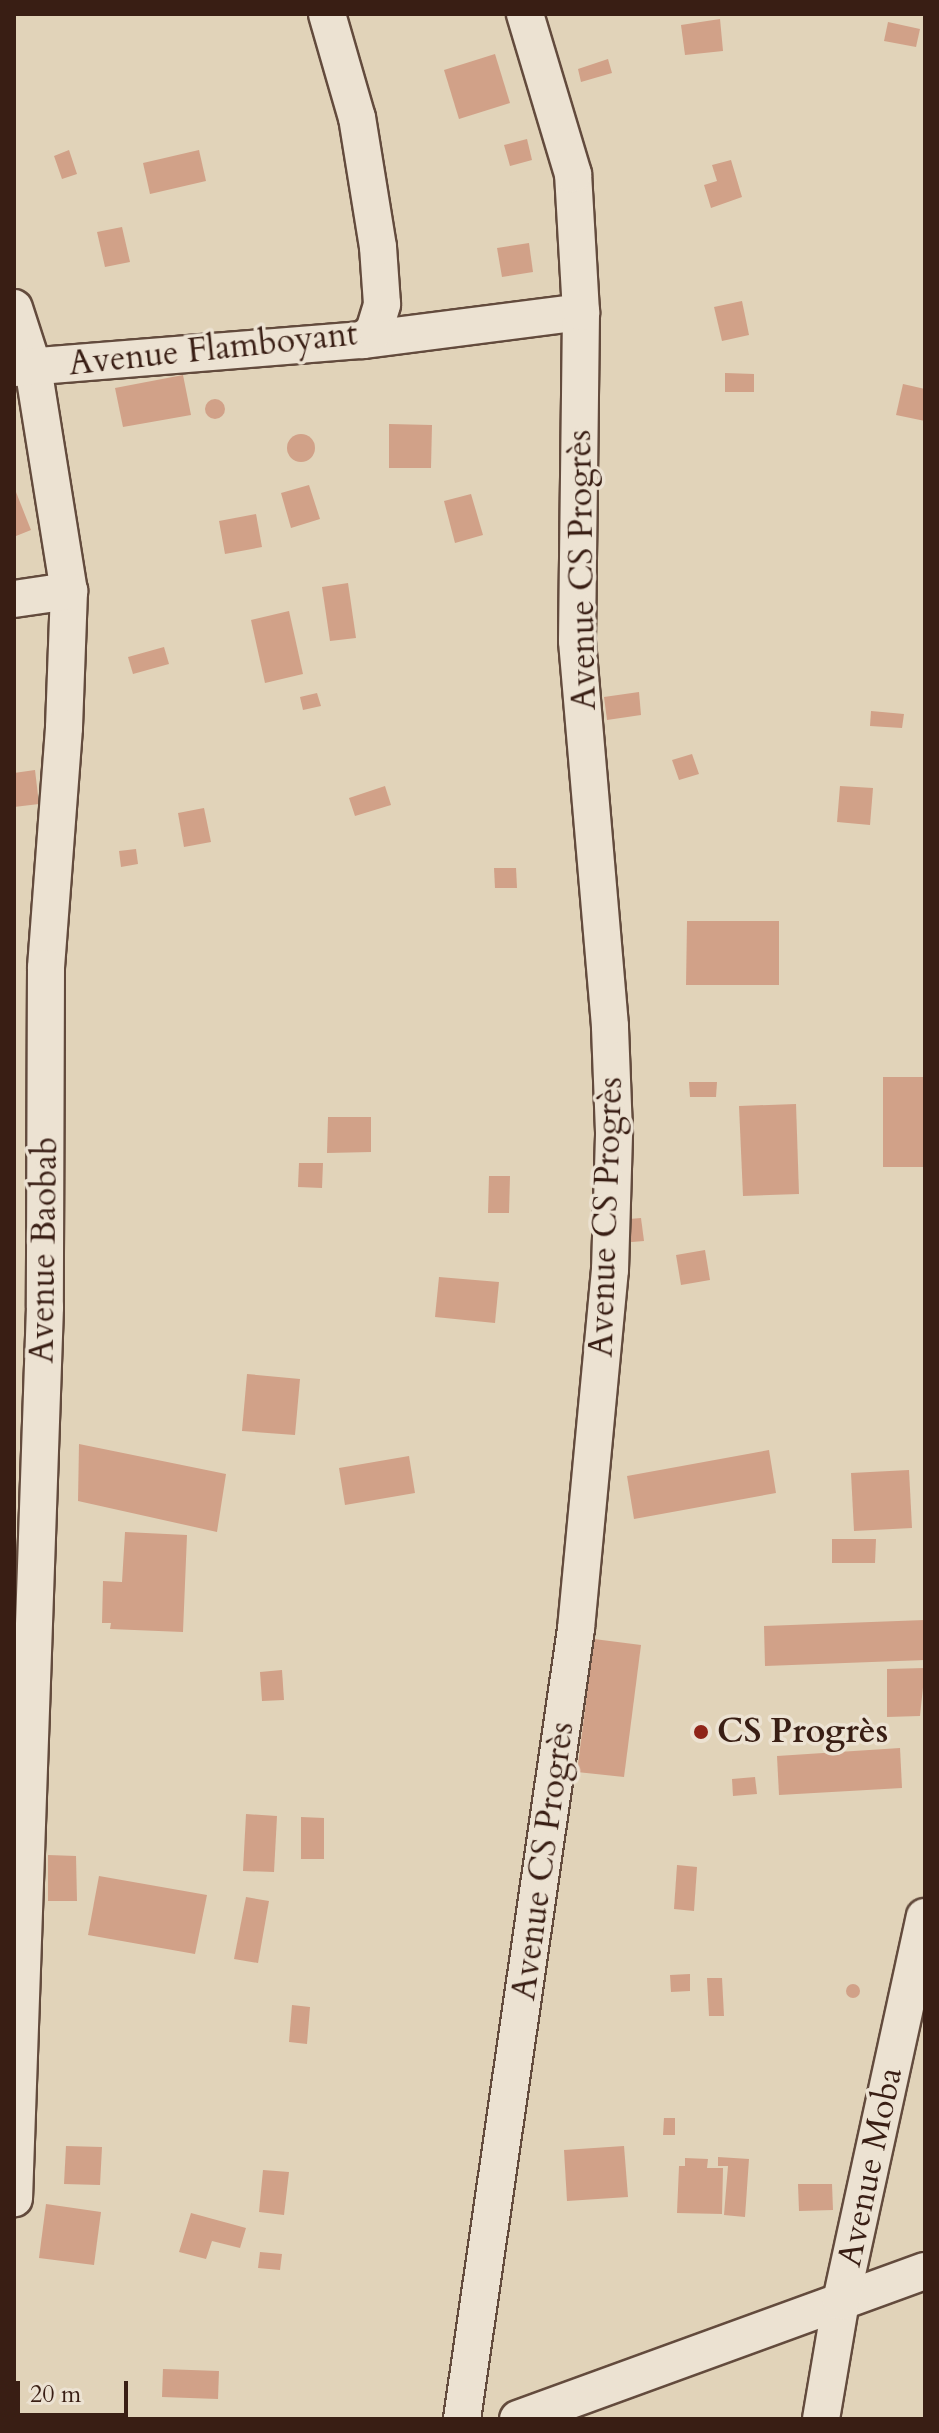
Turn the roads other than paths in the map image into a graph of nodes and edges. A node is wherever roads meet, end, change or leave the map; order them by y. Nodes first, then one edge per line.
1 (327, 14) edge
2 (525, 14) edge
3 (14, 308) edge
4 (581, 312) junction
5 (363, 340) junction
6 (24, 368) edge
7 (69, 591) junction
8 (14, 599) edge
9 (30, 970) edge
10 (925, 1917) edge
11 (14, 2198) edge
12 (925, 2271) edge
13 (841, 2301) junction
14 (462, 2419) edge
15 (518, 2419) edge
16 (821, 2419) edge

1 - 5 street, Avenue Flamboyant
2 - 4 street, Avenue CS Progrès
3 - 6 street, Avenue Baobab
4 - 5 street
4 - 14 street, Avenue CS Progrès
5 - 6 street, Avenue Flamboyant
6 - 7 street, Avenue Baobab
7 - 8 street
7 - 9 street, Avenue Baobab
9 - 11 street, Avenue Baobab
10 - 13 street, Avenue Moba
12 - 13 street
13 - 15 street
13 - 16 street, Avenue Moba

